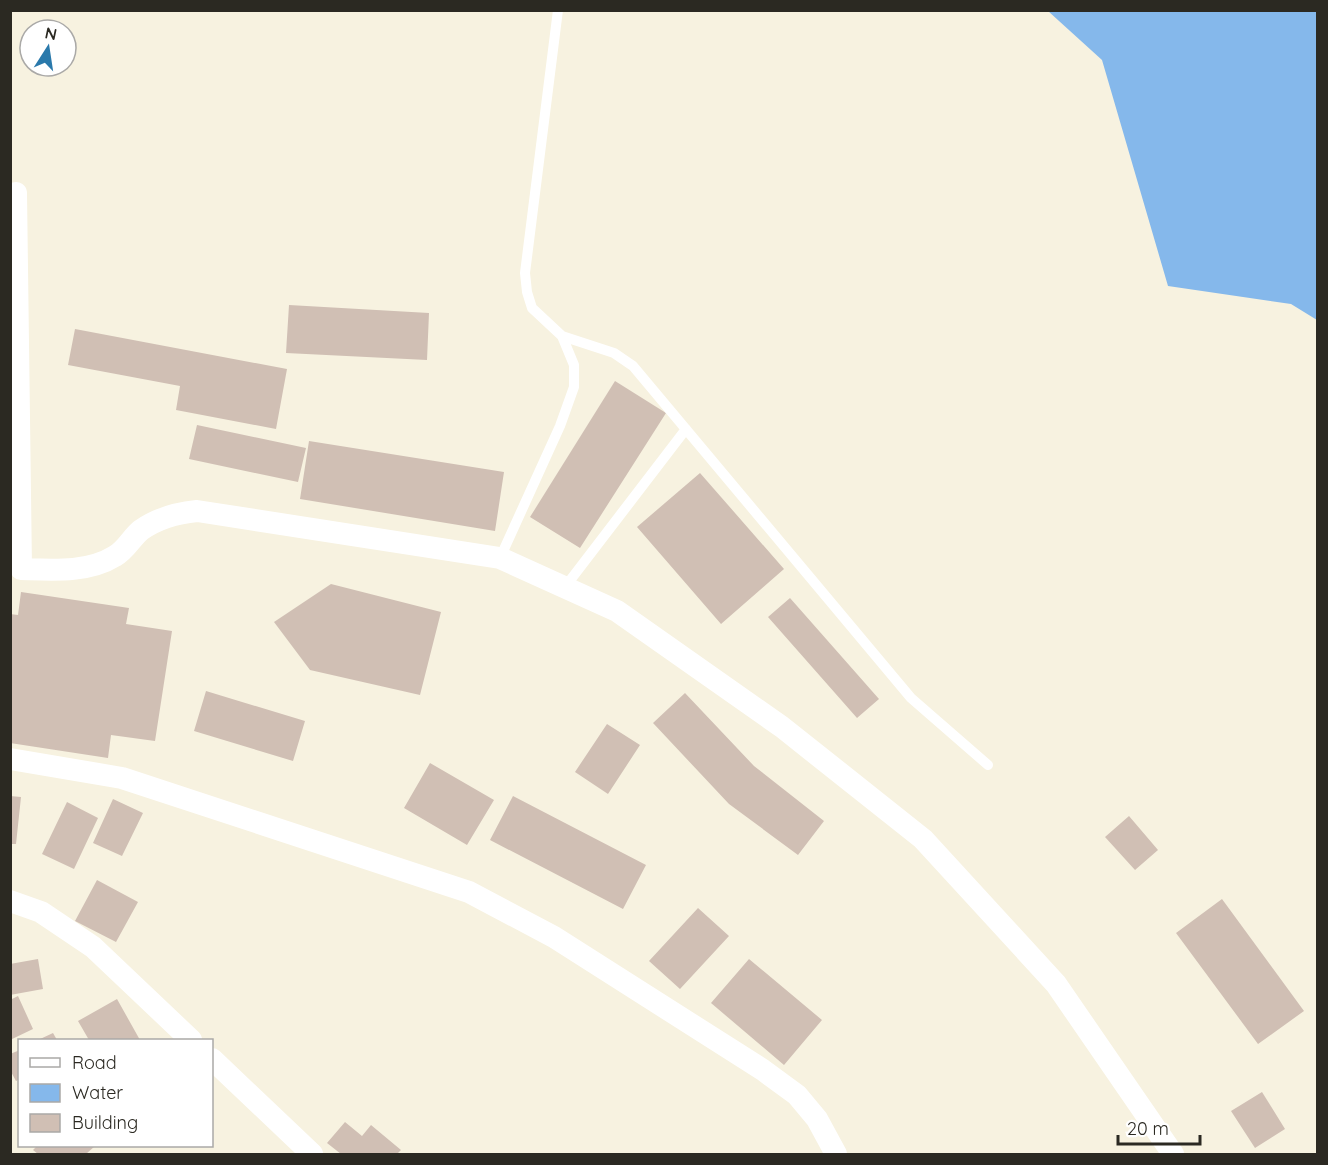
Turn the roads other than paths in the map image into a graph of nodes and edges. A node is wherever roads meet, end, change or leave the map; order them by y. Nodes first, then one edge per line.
1 (558, 10) edge
2 (10, 194) edge
3 (562, 336) junction
4 (686, 429) junction
5 (500, 558) junction
6 (565, 588) junction
7 (10, 759) edge
8 (988, 765) dead end
9 (10, 901) edge
10 (190, 1039) edge
11 (213, 1060) edge
12 (312, 1155) edge
13 (836, 1155) edge
14 (1173, 1155) edge

1 - 3 lane
2 - 5 street
3 - 4 lane
3 - 5 lane
4 - 6 lane
4 - 8 lane
5 - 6 street
6 - 14 street
7 - 13 street
9 - 10 street
11 - 12 street

